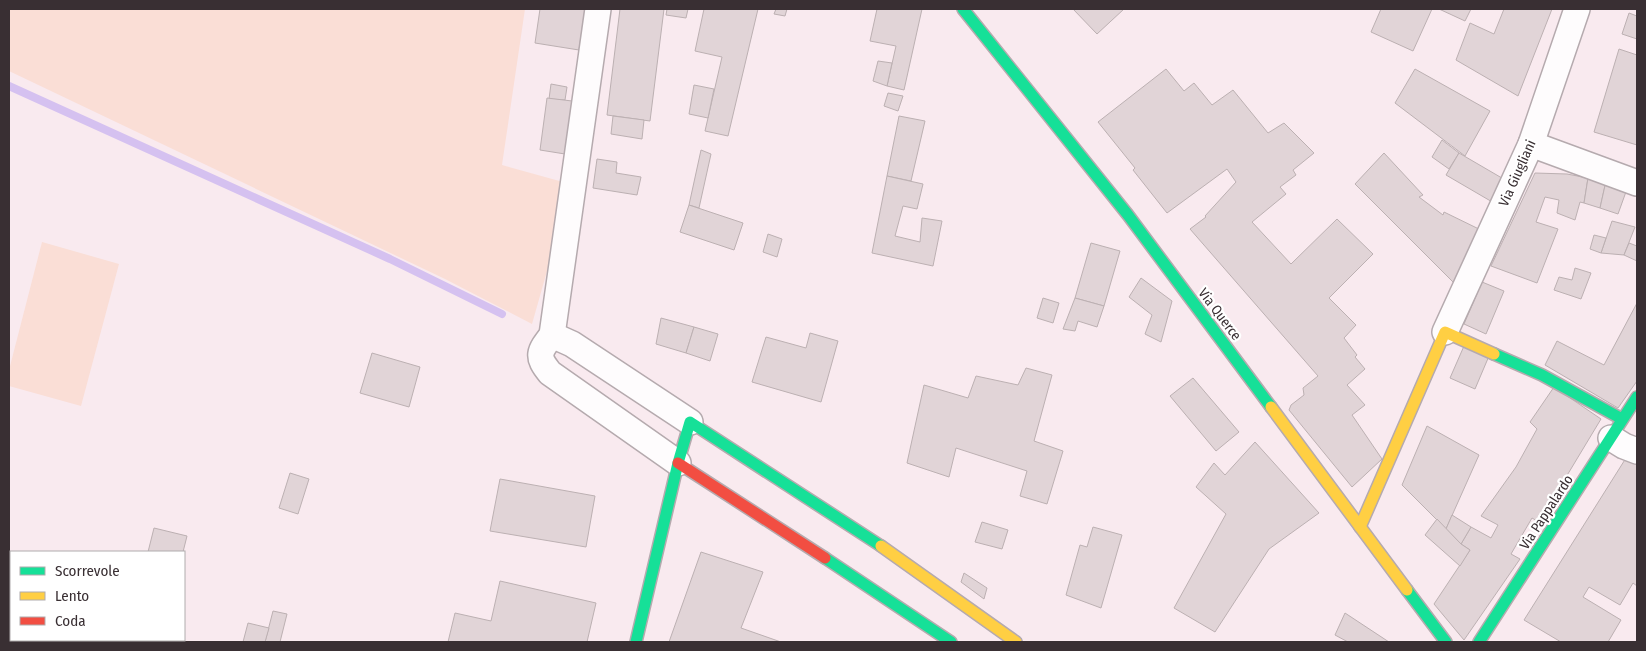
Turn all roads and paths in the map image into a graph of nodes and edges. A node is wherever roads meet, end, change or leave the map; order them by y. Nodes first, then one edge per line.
1 (598, 9) edge
2 (963, 9) edge
3 (1577, 9) edge
4 (1531, 144) junction
5 (1637, 183) edge
6 (1445, 332) junction
7 (552, 336) junction
8 (1637, 397) edge
9 (690, 422) junction
10 (1617, 428) junction
11 (1637, 451) edge
12 (678, 463) junction
13 (1360, 527) junction
14 (636, 642) edge
15 (951, 642) edge
16 (1016, 642) edge
17 (1446, 642) edge
18 (1479, 642) edge

1 - 7 street
2 - 13 street, Via Querce
3 - 4 street, Via Giugliani
4 - 5 street
4 - 6 street, Via Giugliani
6 - 10 street
6 - 13 street, Via Giugliani
7 - 9 street
7 - 12 street
8 - 10 street, Via Pappalardo
9 - 12 street
9 - 16 street
10 - 11 street
10 - 18 street, Via Pappalardo
12 - 14 street
12 - 15 street
13 - 17 street, Via Querce

